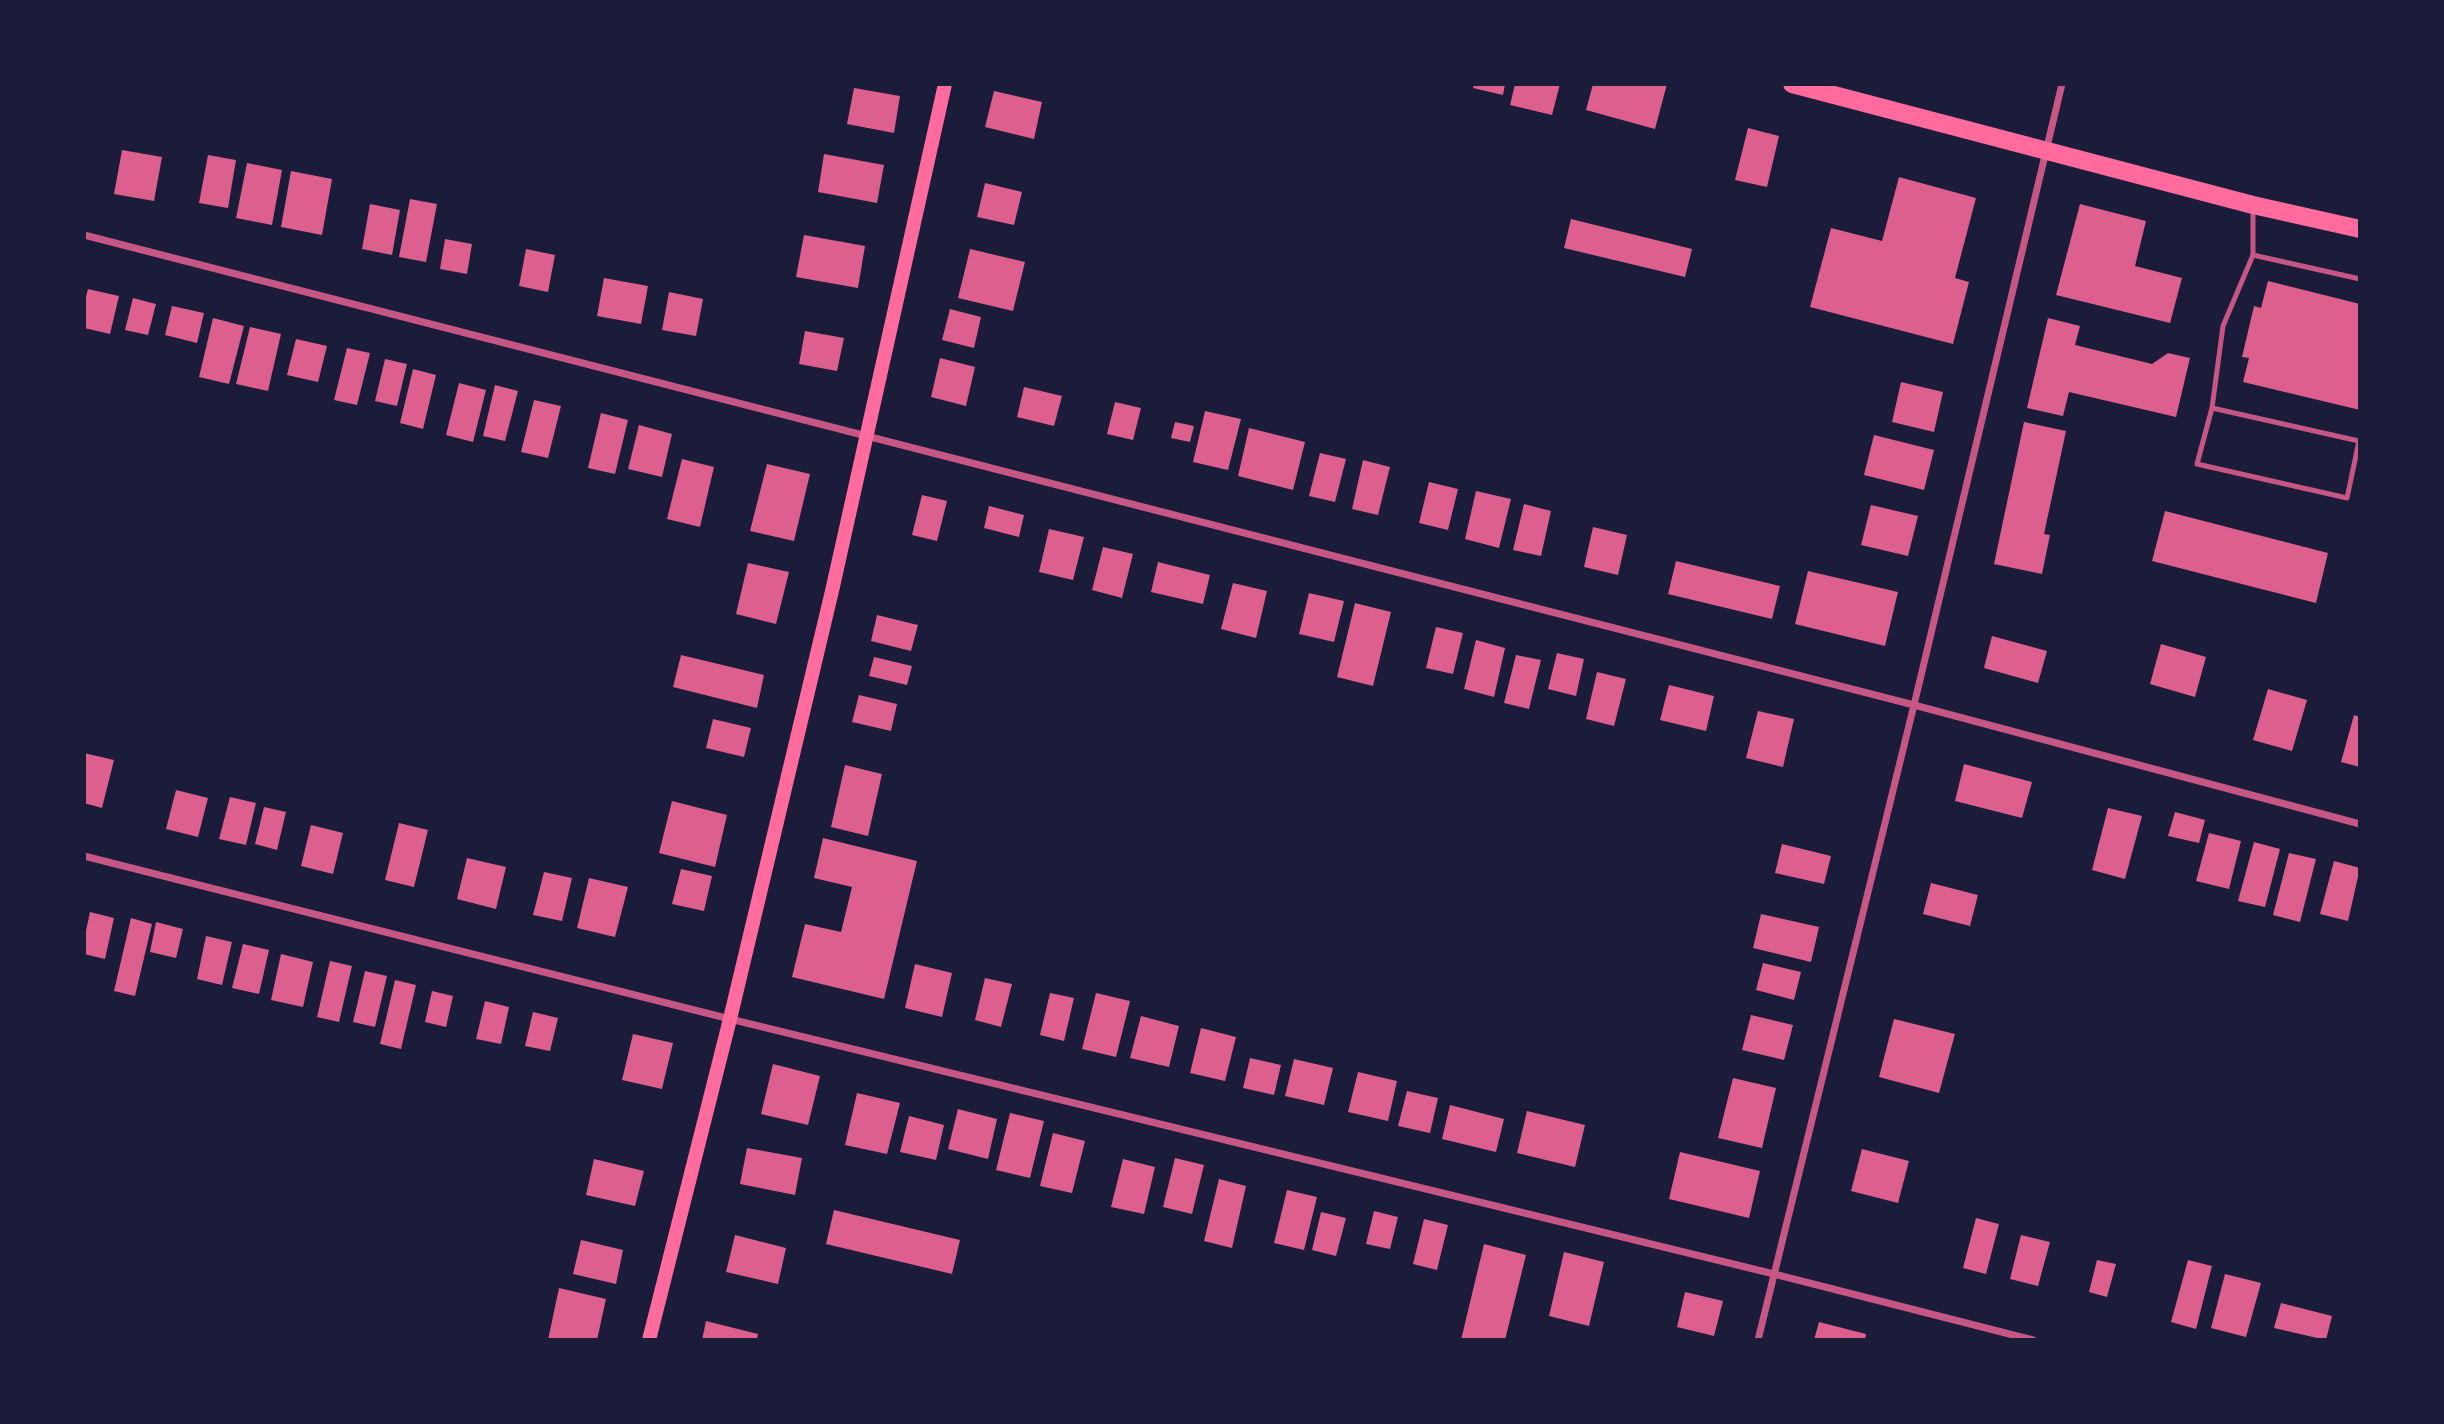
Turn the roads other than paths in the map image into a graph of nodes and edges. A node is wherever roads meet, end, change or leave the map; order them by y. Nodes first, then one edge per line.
1 (945, 84) edge
2 (1792, 84) edge
3 (2062, 84) edge
4 (2046, 151) junction
5 (2253, 205) junction
6 (2360, 229) edge
7 (84, 235) edge
8 (2253, 255) junction
9 (2360, 279) edge
10 (2212, 408) junction
11 (866, 436) junction
12 (1914, 705) junction
13 (2360, 824) edge
14 (84, 856) edge
15 (730, 1019) junction
16 (1774, 1274) junction
17 (649, 1340) edge
18 (1758, 1340) edge
19 (2033, 1340) edge

1 - 11 main road
2 - 4 main road
3 - 4 street
4 - 5 main road
4 - 12 street
5 - 6 main road
5 - 8 lane
7 - 11 street
8 - 9 lane
8 - 10 lane
10 - 10 lane
11 - 12 street
11 - 15 main road
12 - 13 street
12 - 16 street
14 - 15 street
15 - 16 street
15 - 17 main road
16 - 18 street
16 - 19 street

